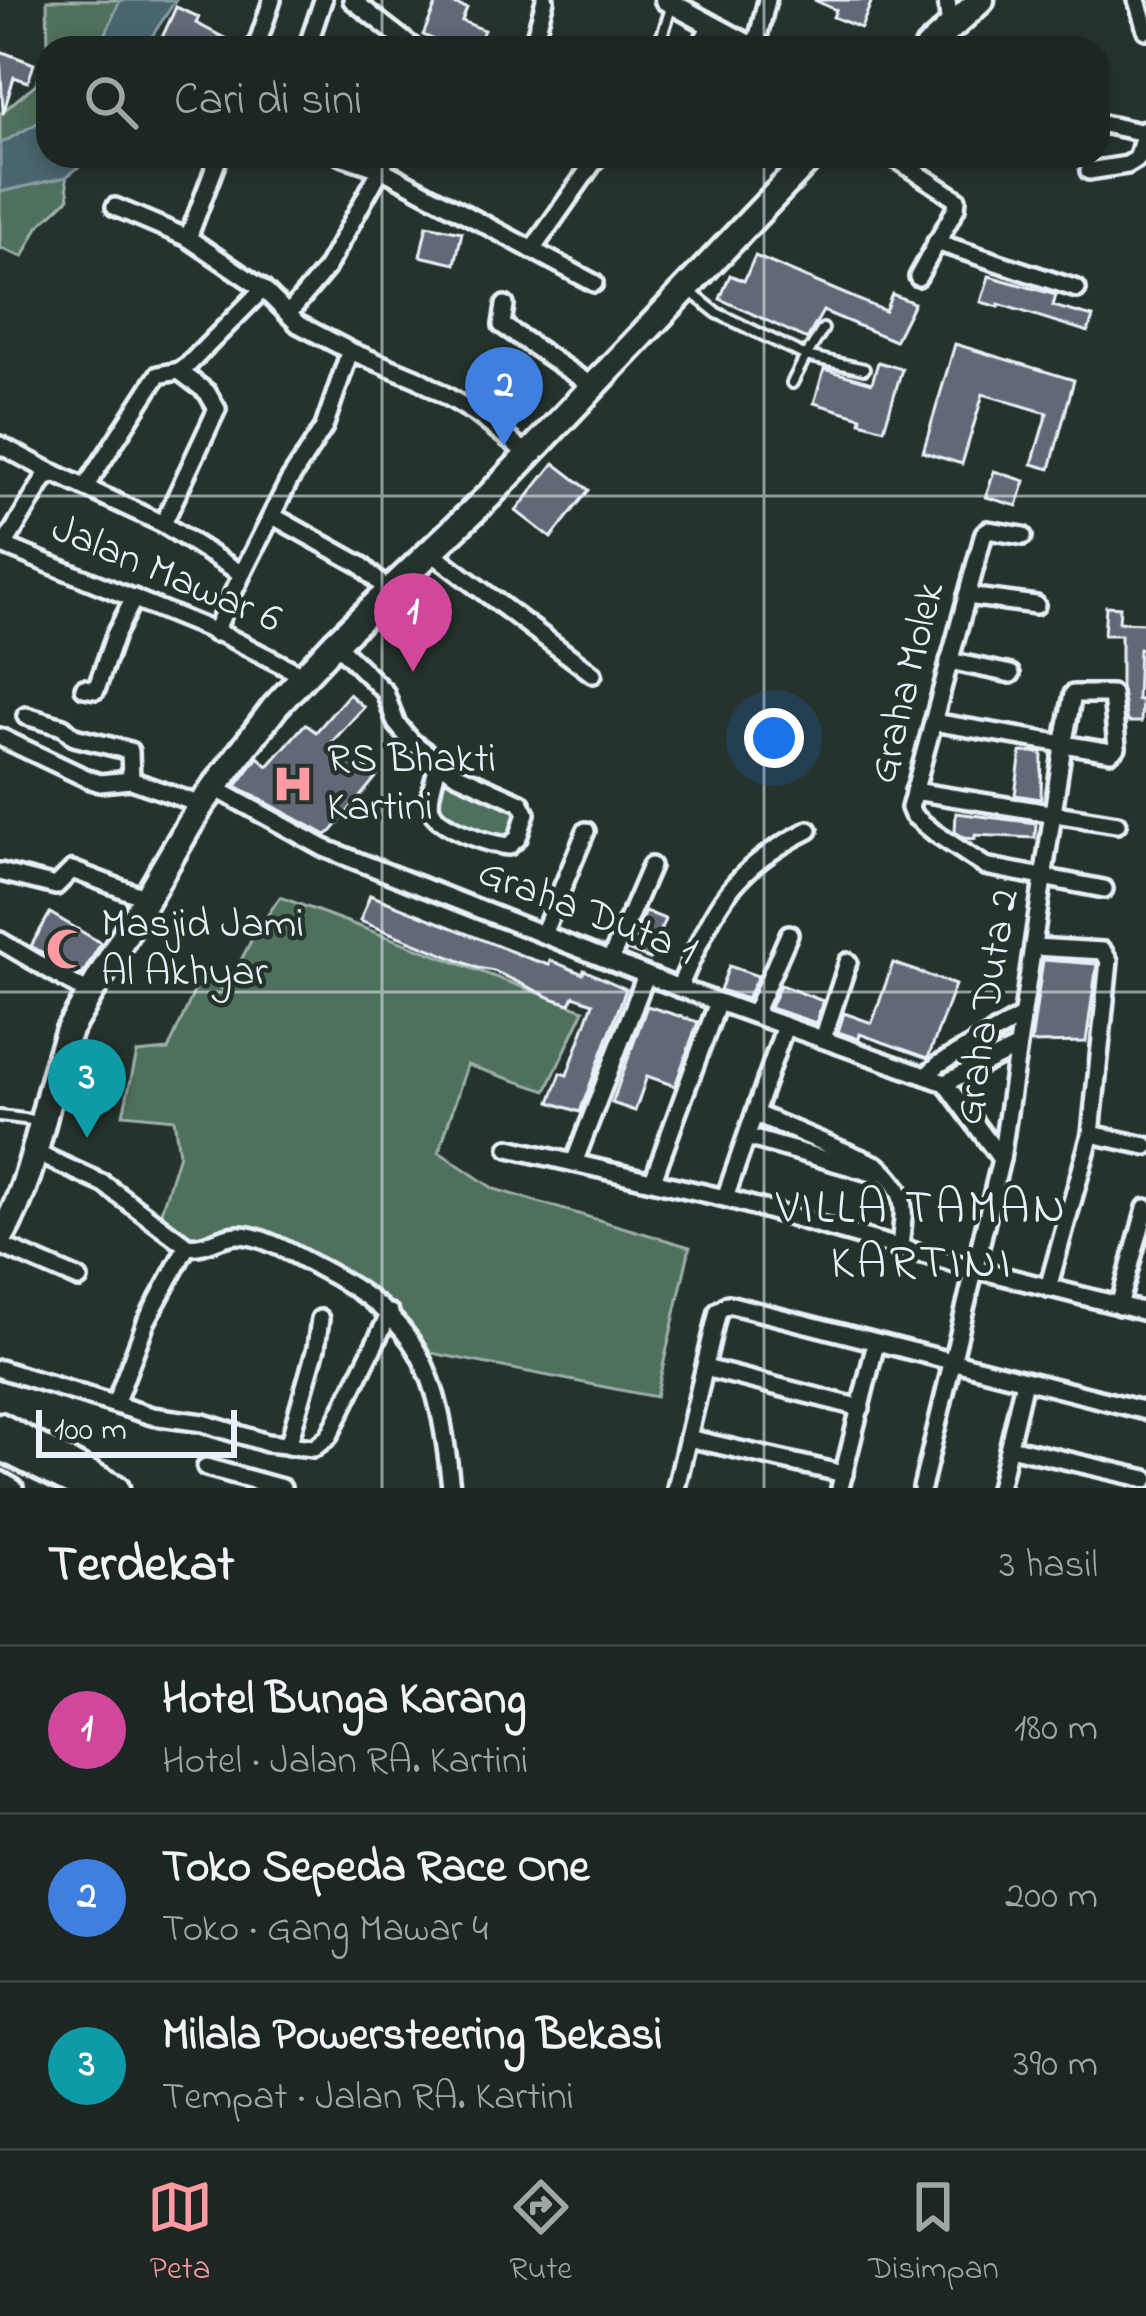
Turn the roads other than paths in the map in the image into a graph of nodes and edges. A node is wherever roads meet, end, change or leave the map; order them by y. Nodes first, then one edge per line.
1 (272, 0) edge
2 (323, 0) edge
3 (352, 0) edge
4 (544, 0) edge
5 (767, 0) edge
6 (947, 0) edge
7 (981, 0) edge
8 (669, 2) edge
9 (1140, 4) edge
10 (711, 25) junction
11 (950, 29) junction
12 (1146, 30) edge
13 (260, 36) edge
14 (311, 36) edge
15 (398, 36) edge
16 (535, 36) edge
17 (661, 36) edge
18 (705, 36) edge
19 (732, 36) edge
20 (758, 36) edge
21 (942, 36) edge
22 (1110, 125) edge
23 (1146, 131) edge
24 (1110, 167) edge
25 (214, 168) edge
26 (381, 168) edge
27 (393, 168) edge
28 (590, 168) edge
29 (800, 168) edge
30 (909, 168) edge
31 (1103, 168) edge
32 (1089, 171) dead end
33 (115, 207) dead end
34 (188, 238) junction
35 (936, 242) junction
36 (532, 250) junction
37 (918, 277) dead end
38 (594, 283) dead end
39 (685, 288) junction
40 (1077, 289) dead end
41 (263, 290) junction
42 (506, 305) dead end
43 (288, 314) junction
44 (823, 329) dead end
45 (350, 351) junction
46 (806, 356) junction
47 (863, 369) dead end
48 (179, 371) junction
49 (792, 383) dead end
50 (592, 386) junction
51 (0, 445) edge
52 (525, 452) junction
53 (51, 472) junction
54 (86, 486) junction
55 (272, 516) junction
56 (163, 524) junction
57 (1023, 536) dead end
58 (3, 544) edge
59 (432, 554) junction
60 (242, 574) junction
61 (390, 593) junction
62 (967, 596) junction
63 (134, 598) junction
64 (1036, 605) dead end
65 (214, 633) junction
66 (334, 643) junction
67 (950, 661) junction
68 (593, 674) dead end
69 (1012, 674) dead end
70 (302, 675) junction
71 (84, 688) dead end
72 (26, 716) dead end
73 (933, 722) junction
74 (0, 737) edge
75 (1063, 746) junction
76 (438, 764) junction
77 (131, 780) junction
78 (914, 791) junction
79 (207, 796) junction
80 (1054, 814) junction
81 (1117, 824) dead end
82 (809, 830) dead end
83 (586, 831) dead end
84 (651, 866) dead end
85 (0, 872) edge
86 (1045, 877) junction
87 (1104, 889) dead end
88 (146, 898) junction
89 (543, 934) junction
90 (789, 934) dead end
91 (0, 941) edge
92 (1034, 947) junction
93 (610, 961) junction
94 (848, 962) dead end
95 (646, 975) junction
96 (679, 988) junction
97 (90, 994) junction
98 (718, 1002) junction
99 (754, 1014) junction
100 (1022, 1017) junction
101 (784, 1026) junction
102 (823, 1039) junction
103 (1016, 1048) junction
104 (926, 1076) junction
105 (945, 1083) junction
106 (755, 1114) junction
107 (1, 1119) edge
108 (45, 1122) junction
109 (1091, 1134) junction
110 (747, 1137) junction
111 (1146, 1146) edge
112 (509, 1148) dead end
113 (36, 1153) junction
114 (1001, 1159) junction
115 (574, 1163) junction
116 (892, 1178) junction
117 (653, 1180) junction
118 (724, 1198) junction
119 (1146, 1212) edge
120 (2, 1241) edge
121 (187, 1246) junction
122 (900, 1247) junction
123 (975, 1269) junction
124 (79, 1280) dead end
125 (1048, 1288) junction
126 (1119, 1306) junction
127 (1146, 1312) edge
128 (390, 1313) junction
129 (320, 1319) dead end
130 (876, 1342) junction
131 (953, 1363) junction
132 (705, 1368) junction
133 (0, 1369) edge
134 (1024, 1381) junction
135 (115, 1404) junction
136 (861, 1408) junction
137 (1146, 1411) edge
138 (0, 1426) edge
139 (688, 1438) junction
140 (288, 1446) junction
141 (0, 1447) edge
142 (1009, 1447) junction
143 (206, 1467) dead end
144 (1146, 1479) edge
145 (0, 1480) edge
146 (842, 1481) edge
147 (72, 1486) edge
148 (14, 1488) edge
149 (116, 1488) edge
150 (282, 1488) edge
151 (451, 1488) edge
152 (676, 1488) edge
153 (922, 1488) edge
154 (1000, 1488) edge

1 - 13 street
2 - 14 street
3 - 15 street
4 - 16 street
5 - 20 street
6 - 11 street
7 - 11 main road
8 - 10 street
8 - 17 lane
9 - 12 street
10 - 18 street
10 - 19 street
11 - 21 main road
22 - 23 street
23 - 24 street
25 - 34 street
26 - 43 street
27 - 36 street
28 - 36 street
29 - 39 main road
30 - 35 street
31 - 32 street
33 - 34 street
34 - 41 street
35 - 37 street
35 - 40 street
36 - 38 street
39 - 46 lane
39 - 50 main road
41 - 43 street
41 - 48 street
42 - 50 street
43 - 45 street
44 - 46 lane
45 - 52 street
45 - 55 street
46 - 47 lane
46 - 49 lane
48 - 54 street
48 - 56 street
50 - 52 main road
51 - 53 street
52 - 59 main road
53 - 54 street
53 - 58 street
54 - 56 street
55 - 60 street
55 - 61 street
56 - 60 street
57 - 62 street, Graha Molek
58 - 63 street, Jalan Mawar 6
59 - 61 main road
59 - 68 street
60 - 65 street
61 - 66 main road
62 - 64 street
62 - 67 street, Graha Molek
63 - 65 street, Jalan Mawar 6
63 - 71 street
65 - 70 street, Jalan Mawar 6
66 - 70 main road
66 - 76 street
67 - 69 street
67 - 73 street, Graha Molek
70 - 79 main road
72 - 77 street
73 - 75 street
73 - 78 street, Graha Molek
74 - 77 street, Graha Duta 1
75 - 75 street, Graha Duta 2
75 - 80 street, Graha Duta 2
76 - 76 street
77 - 79 street, Graha Duta 1
78 - 80 street
78 - 86 street, Graha Molek
79 - 88 main road
79 - 89 street, Graha Duta 1
80 - 81 street
80 - 86 street, Graha Duta 2
82 - 96 street
83 - 89 street
84 - 93 street
85 - 88 street
86 - 87 street
86 - 92 street, Graha Duta 2
88 - 97 main road
89 - 93 street, Graha Duta 1
90 - 99 street
91 - 97 street
92 - 100 street, Graha Duta 2
92 - 109 street
93 - 95 street, Graha Duta 1
94 - 102 street
95 - 96 street, Graha Duta 1
95 - 115 street
96 - 98 street, Graha Duta 1
97 - 108 main road
98 - 99 street, Graha Duta 1
98 - 117 street
99 - 101 street, Graha Duta 1
100 - 103 street, Graha Duta 2
100 - 104 street
101 - 102 street, Graha Duta 1
101 - 106 street
102 - 104 street, Graha Duta 1
103 - 105 street
103 - 114 street, Graha Duta 2
104 - 105 street, Graha Duta 1
105 - 114 street
106 - 110 street
106 - 116 street
107 - 108 lane
108 - 113 main road
109 - 111 street
109 - 125 street
110 - 116 street
110 - 118 street
112 - 115 street
113 - 120 main road
113 - 121 street
114 - 123 street, Graha Duta 2
115 - 117 street
116 - 122 street
117 - 118 street
118 - 122 street
119 - 126 street
120 - 124 street
121 - 128 street
121 - 135 street
122 - 123 street
123 - 125 street
123 - 131 street, Graha Duta 2
125 - 126 street
126 - 127 street
128 - 140 street
128 - 151 street
129 - 140 street
130 - 131 street
130 - 132 street
130 - 136 street
131 - 134 street
131 - 153 street, Graha Duta 2
132 - 136 street
132 - 139 street
133 - 135 street
134 - 137 street
134 - 142 street
135 - 140 street
136 - 146 street
138 - 149 main road
139 - 146 street
139 - 152 street
141 - 147 main road
142 - 144 street
142 - 154 street
143 - 150 street
145 - 148 street

